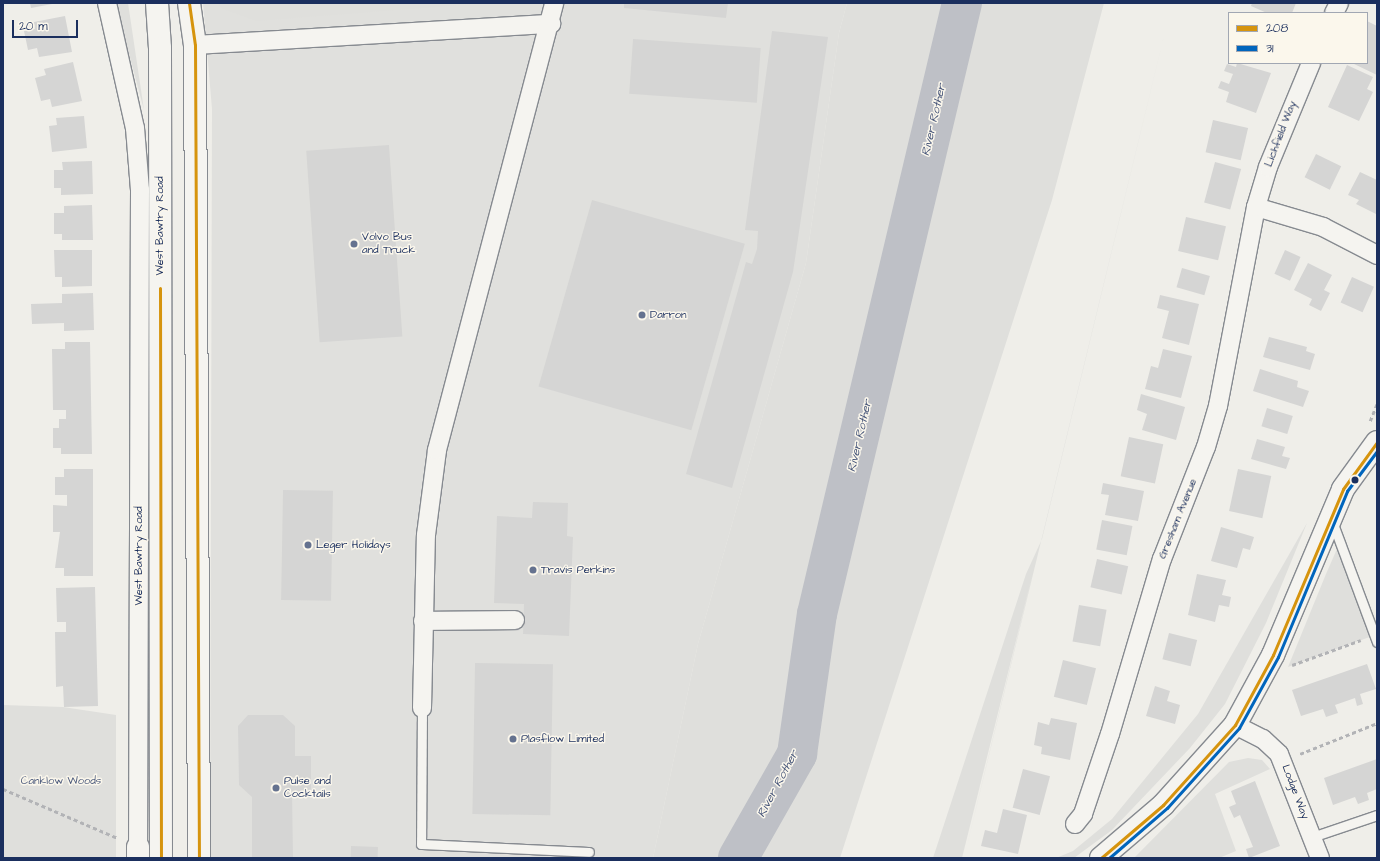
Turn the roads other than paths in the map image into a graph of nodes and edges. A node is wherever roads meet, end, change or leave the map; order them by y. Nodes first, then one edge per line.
1 (107, 3) edge
2 (157, 3) edge
3 (189, 3) edge
4 (554, 3) edge
5 (1339, 3) edge
6 (1334, 12) edge
7 (551, 24) junction
8 (195, 45) junction
9 (1311, 64) edge
10 (1256, 206) junction
11 (1377, 255) edge
12 (1377, 442) edge
13 (1331, 517) junction
14 (515, 620) dead end
15 (423, 621) junction
16 (1376, 638) edge
17 (422, 708) joint
18 (1234, 725) junction
19 (1377, 815) edge
20 (1075, 824) dead end
21 (1312, 837) junction
22 (589, 852) dead end
23 (138, 853) edge
24 (161, 858) edge
25 (199, 858) edge
26 (1101, 858) edge
27 (1320, 858) edge

1 - 23 street, West Bawtry Road
2 - 24 main road, West Bawtry Road
3 - 8 main road
4 - 7 street
5 - 6 street
7 - 8 street
7 - 15 street
8 - 25 main road
9 - 10 street, Lichfield Way
10 - 11 street
10 - 20 street, Gresham Avenue
12 - 13 main road
13 - 16 lane
13 - 18 main road
14 - 15 street
15 - 17 street
17 - 22 lane
18 - 21 street, Lodge Way
18 - 26 main road
19 - 21 lane
21 - 27 street, Lodge Way

